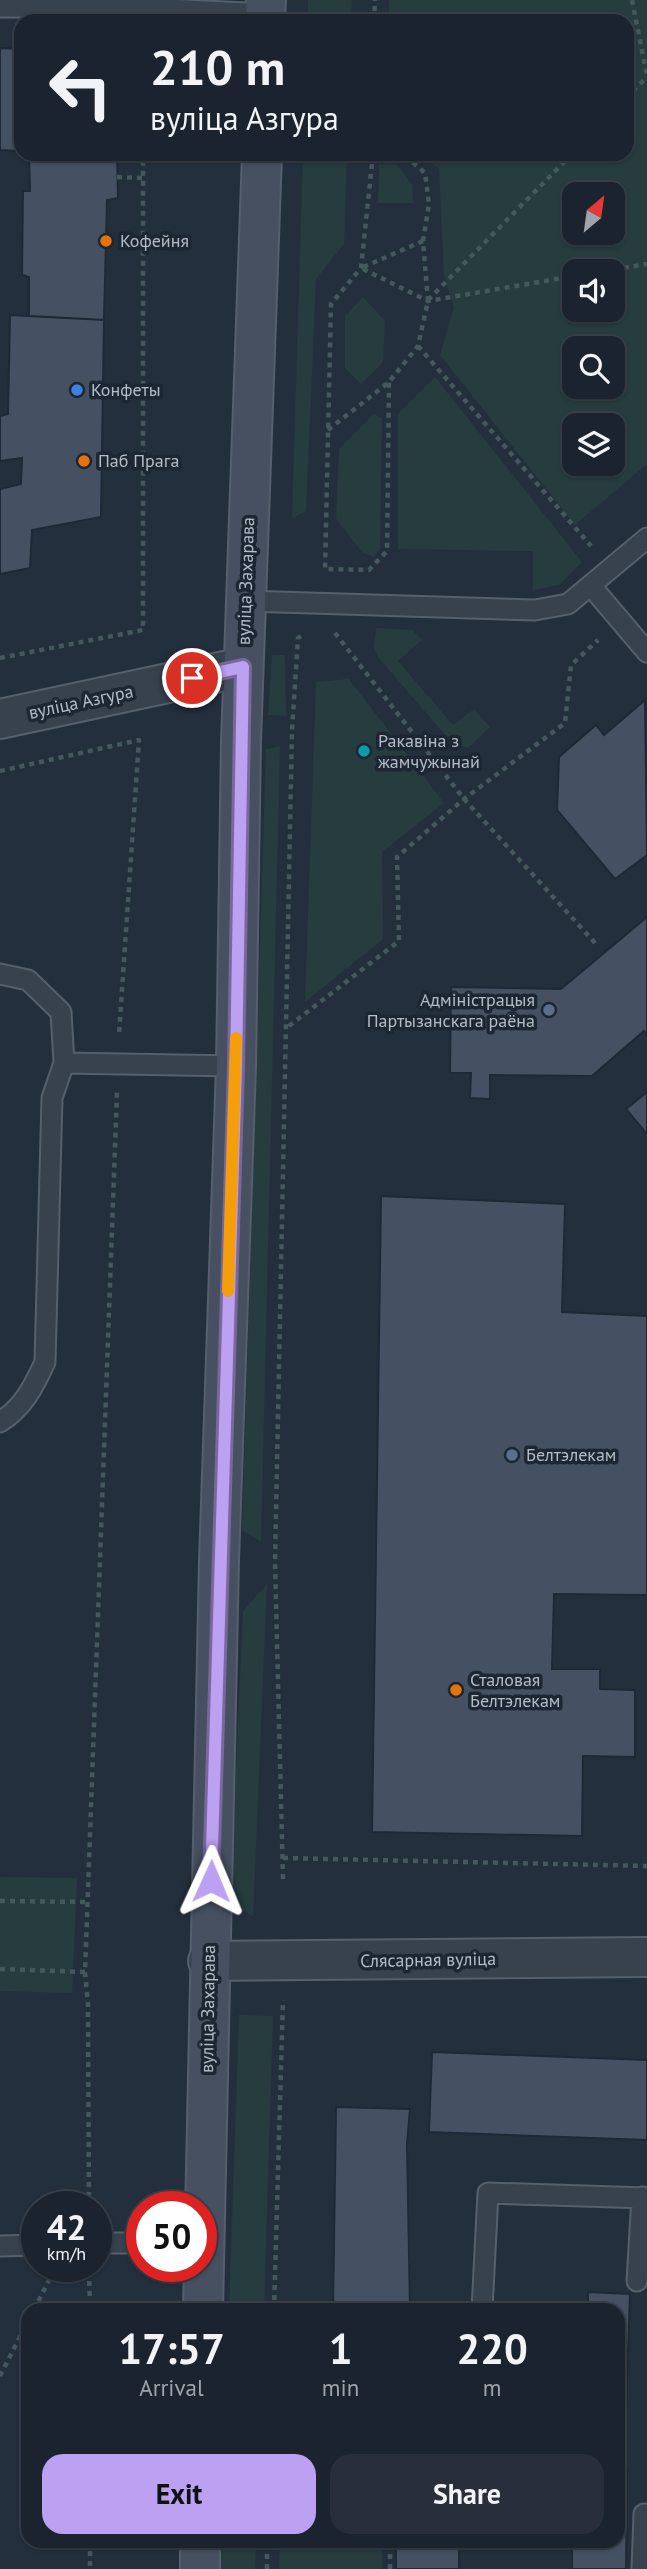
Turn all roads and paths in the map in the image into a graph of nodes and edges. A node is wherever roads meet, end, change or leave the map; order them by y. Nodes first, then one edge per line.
1 (632, 0) edge
2 (12, 5) edge
3 (265, 12) edge
4 (647, 76) edge
5 (634, 90) edge
6 (144, 161) edge
7 (262, 161) edge
8 (372, 161) edge
9 (411, 161) edge
10 (565, 161) edge
11 (117, 177) dead end
12 (143, 178) junction
13 (423, 242) junction
14 (647, 264) edge
15 (361, 268) junction
16 (625, 268) edge
17 (562, 278) edge
18 (428, 301) junction
19 (418, 346) junction
20 (389, 382) junction
21 (327, 430) junction
22 (647, 538) edge
23 (611, 569) junction
24 (591, 586) junction
25 (246, 601) junction
26 (619, 620) junction
27 (331, 628) dead end
28 (306, 631) dead end
29 (647, 652) edge
30 (0, 658) edge
31 (243, 667) junction
32 (0, 719) edge
33 (0, 771) edge
34 (464, 799) junction
35 (596, 944) dead end
36 (0, 974) edge
37 (288, 1027) junction
38 (64, 1063) junction
39 (118, 1064) junction
40 (236, 1066) junction
41 (0, 1422) edge
42 (283, 1858) junction
43 (647, 1866) edge
44 (283, 1879) dead end
45 (0, 1901) edge
46 (88, 1902) junction
47 (647, 1958) edge
48 (208, 1961) junction
49 (283, 1962) junction
50 (0, 1969) edge
51 (85, 1972) junction
52 (89, 2191) edge
53 (204, 2191) edge
54 (645, 2197) edge
55 (21, 2245) edge
56 (0, 2246) edge
57 (637, 2281) dead end
58 (48, 2282) edge
59 (89, 2282) edge
60 (203, 2282) edge
61 (38, 2303) edge
62 (89, 2303) edge
63 (203, 2303) edge
64 (274, 2303) edge
65 (482, 2303) edge
66 (21, 2335) edge
67 (0, 2376) edge
68 (644, 2514) dead end
69 (90, 2548) edge
70 (200, 2548) edge
71 (267, 2548) edge
72 (390, 2548) edge
73 (90, 2569) edge
74 (200, 2569) edge
75 (267, 2569) edge
76 (390, 2569) edge
77 (642, 2569) edge

1 - 4 path
2 - 3 lane
4 - 5 path
6 - 12 path
7 - 25 main road, вуліца Захарава
8 - 15 path
9 - 13 path
10 - 18 path
11 - 12 path
12 - 30 path
13 - 15 path
13 - 18 path
14 - 16 path
15 - 18 path
15 - 21 path
17 - 18 path
18 - 19 path
19 - 20 path
19 - 23 path
20 - 21 path
20 - 21 path
22 - 23 lane
23 - 24 lane
24 - 25 lane
24 - 26 lane
25 - 31 main road, вуліца Захарава
26 - 29 lane
26 - 34 path
27 - 34 path
28 - 37 path
31 - 32 street, вуліца Азгура
31 - 40 main road, вуліца Захарава
33 - 39 path
34 - 35 path
34 - 37 path
36 - 38 lane
37 - 42 path
38 - 39 lane
38 - 41 lane
39 - 40 lane
39 - 46 path
40 - 48 main road, вуліца Захарава
42 - 43 path
42 - 44 path
45 - 46 path
46 - 51 path
47 - 49 street, Слясарная вуліца
48 - 49 street, Слясарная вуліца
48 - 53 main road, вуліца Захарава
49 - 64 path
50 - 51 path
51 - 52 path
54 - 57 lane
54 - 65 lane
55 - 56 lane
58 - 61 path
59 - 62 path
60 - 63 main road, вуліца Захарава
66 - 67 path
68 - 77 lane
69 - 73 path
70 - 74 main road
71 - 75 path
72 - 76 path

